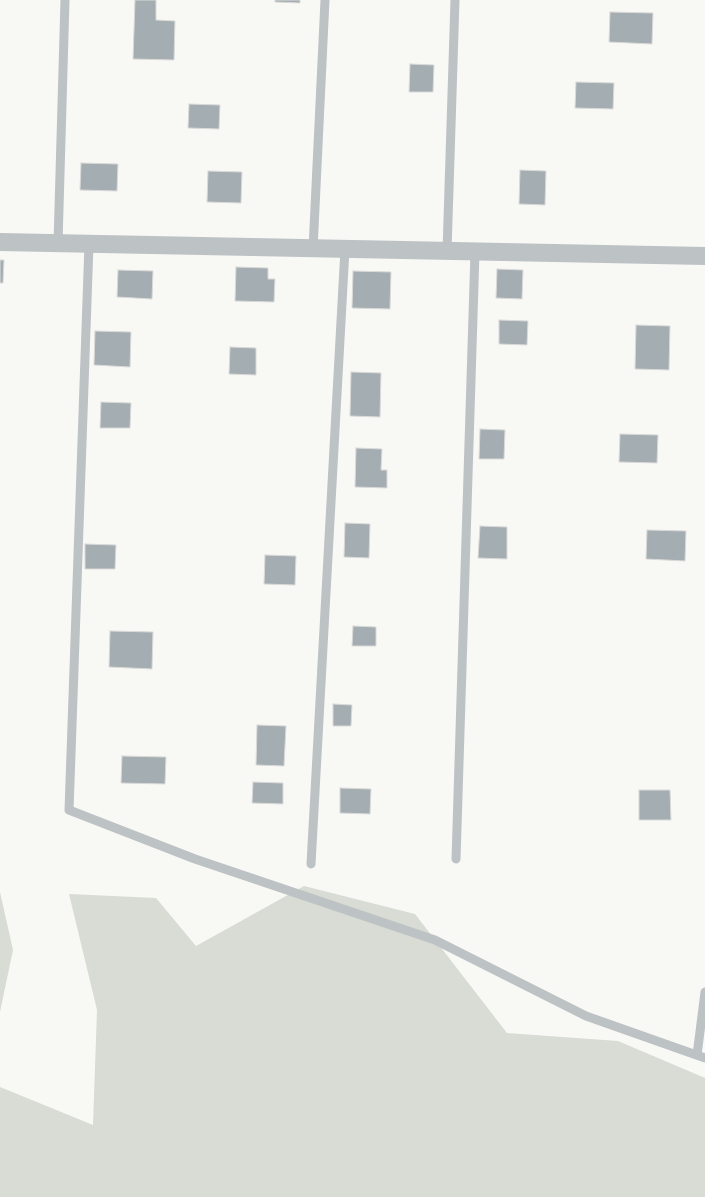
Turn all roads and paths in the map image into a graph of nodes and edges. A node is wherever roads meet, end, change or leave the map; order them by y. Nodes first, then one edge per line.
1 (65, 0) edge
2 (325, 0) edge
3 (455, 0) edge
4 (0, 242) edge
5 (58, 243) junction
6 (89, 244) junction
7 (313, 249) junction
8 (346, 249) junction
9 (447, 251) junction
10 (475, 252) junction
11 (705, 256) edge
12 (456, 858) dead end
13 (311, 864) dead end
14 (705, 992) edge
15 (701, 1057) edge

1 - 5 lane
2 - 7 lane
3 - 9 lane
4 - 5 street
5 - 6 street
6 - 7 street
6 - 15 lane
7 - 8 street
8 - 9 street
8 - 13 lane
9 - 10 street
10 - 11 street
10 - 12 lane
14 - 15 lane

